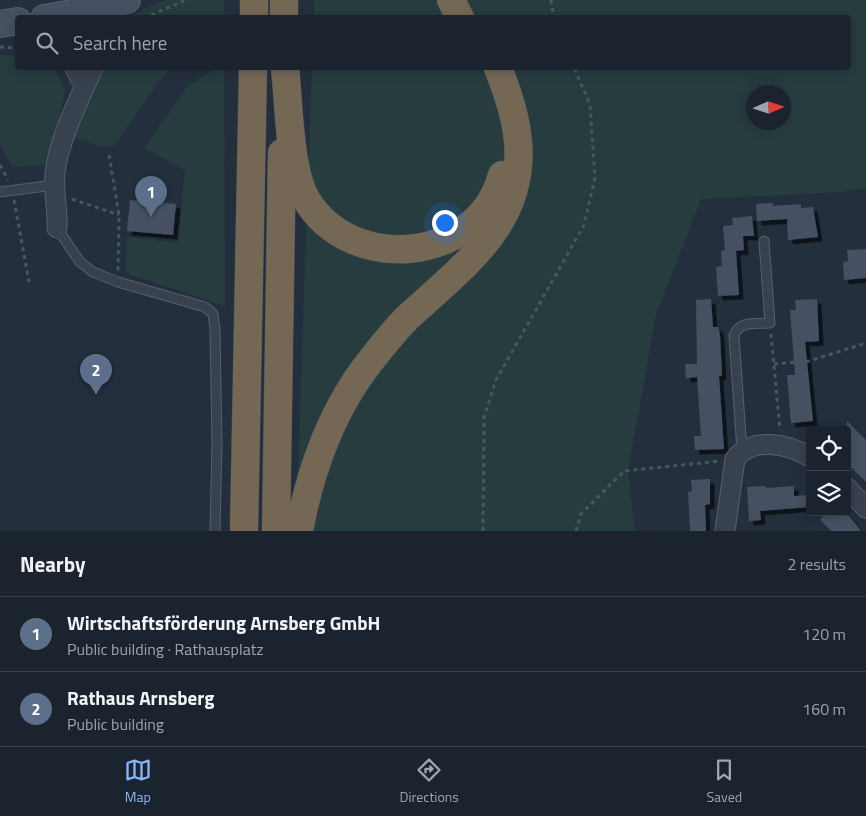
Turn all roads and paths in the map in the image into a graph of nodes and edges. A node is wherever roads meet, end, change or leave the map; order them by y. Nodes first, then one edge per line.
1 (186, 0) edge
2 (254, 0) edge
3 (284, 0) edge
4 (451, 0) edge
5 (471, 0) edge
6 (551, 0) edge
7 (110, 6) edge
8 (72, 10) edge
9 (54, 15) edge
10 (151, 15) edge
11 (254, 15) edge
12 (284, 15) edge
13 (458, 15) edge
14 (477, 15) edge
15 (554, 15) edge
16 (0, 47) edge
17 (15, 48) edge
18 (82, 70) edge
19 (253, 70) edge
20 (284, 70) edge
21 (284, 70) edge
22 (485, 70) edge
23 (499, 70) edge
24 (575, 70) edge
25 (109, 155) dead end
26 (0, 165) edge
27 (55, 189) junction
28 (12, 190) junction
29 (0, 192) edge
30 (119, 215) junction
31 (57, 228) joint
32 (764, 241) dead end
33 (29, 282) dead end
34 (118, 282) junction
35 (770, 323) junction
36 (866, 343) edge
37 (774, 364) junction
38 (781, 446) junction
39 (739, 455) junction
40 (806, 455) edge
41 (851, 492) edge
42 (866, 508) edge
43 (215, 531) edge
44 (244, 531) edge
45 (276, 531) edge
46 (299, 531) edge
47 (483, 531) edge
48 (576, 531) edge
49 (725, 531) edge

1 - 10 path
2 - 11 highway
3 - 12 highway
4 - 13 highway
5 - 14 highway
6 - 15 path
7 - 8 main road
8 - 9 main road
16 - 17 path
18 - 27 street
19 - 44 highway
20 - 22 highway
21 - 45 highway
23 - 46 highway
24 - 47 path
25 - 30 path
26 - 28 path
27 - 28 lane
27 - 30 path
27 - 31 street
28 - 29 lane
28 - 33 path
30 - 34 path
31 - 34 lane
32 - 35 lane
34 - 43 lane
35 - 37 path
35 - 39 lane
36 - 37 path
37 - 38 path
38 - 39 street
38 - 40 street
39 - 48 path
39 - 49 street
41 - 42 street

